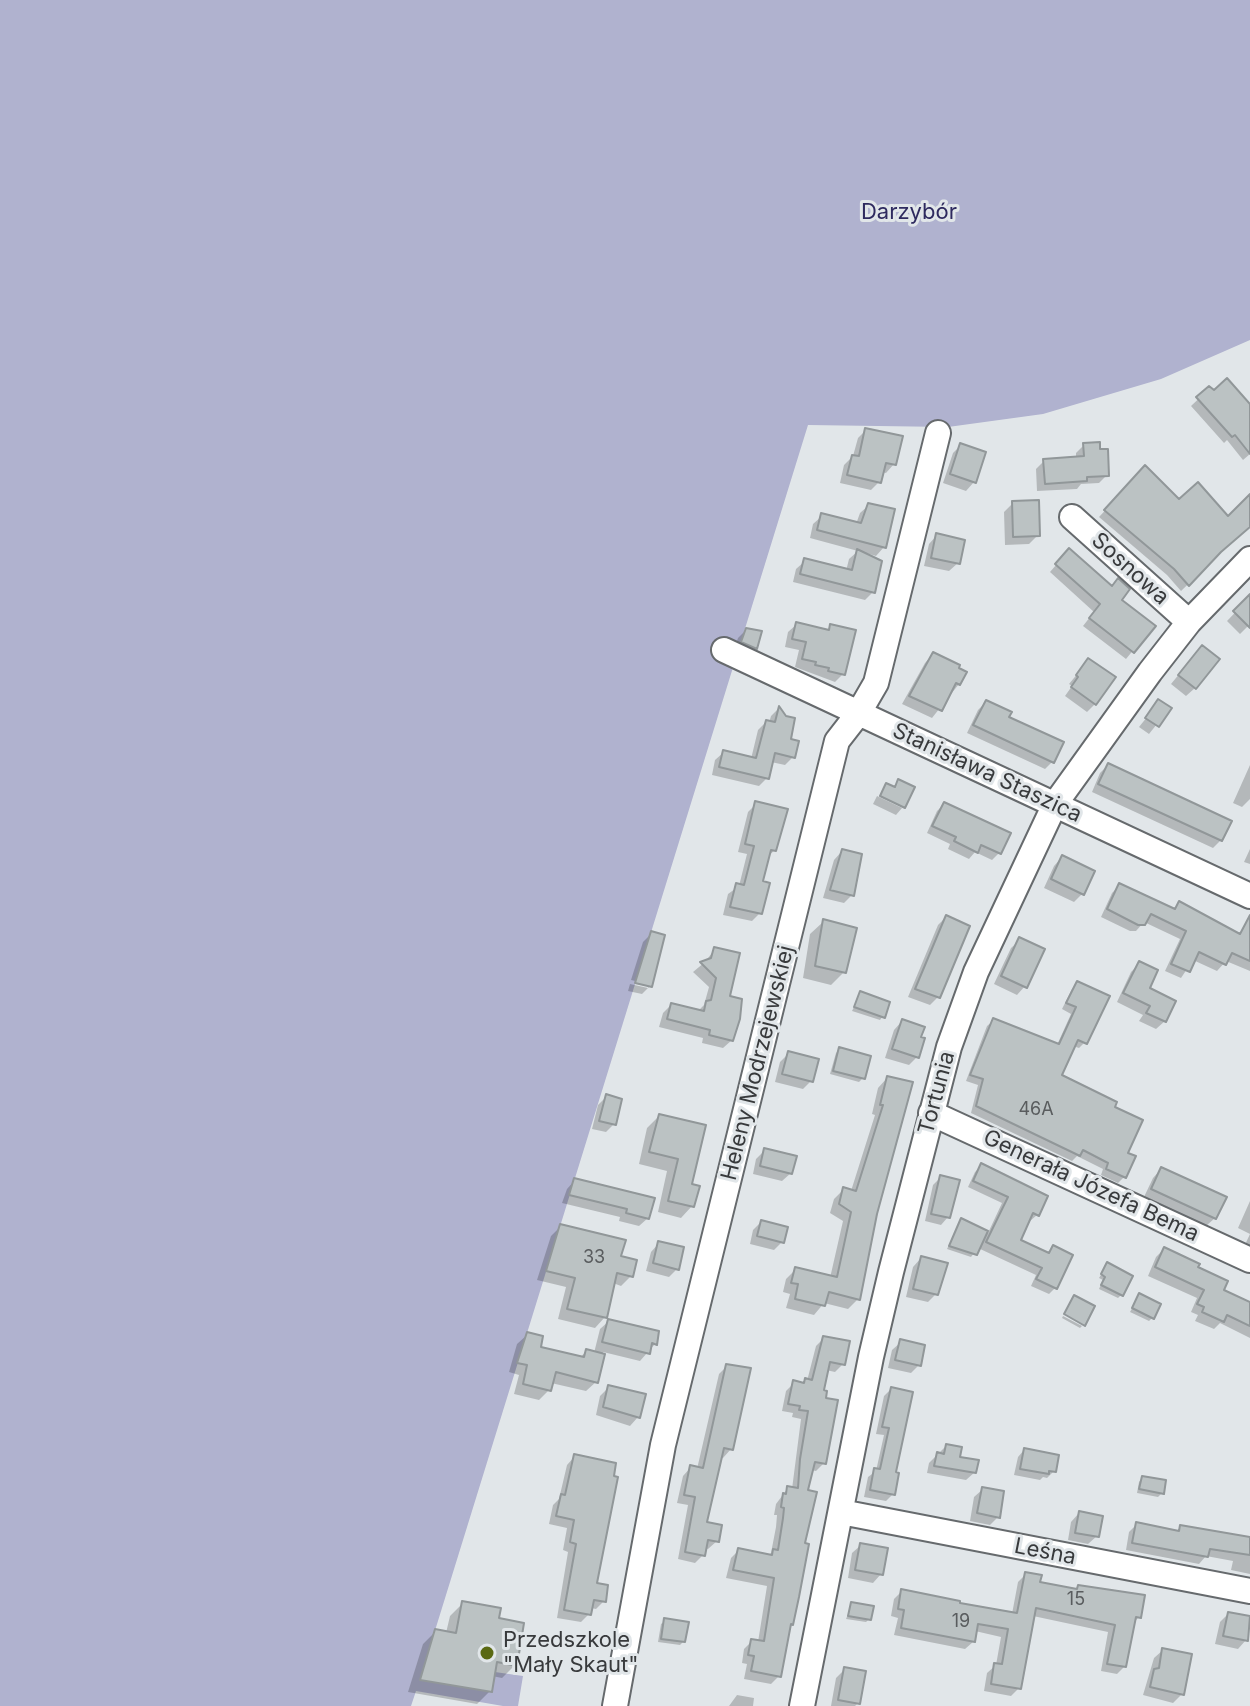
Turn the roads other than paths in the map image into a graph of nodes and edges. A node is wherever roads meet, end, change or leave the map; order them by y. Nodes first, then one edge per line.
1 (938, 433) dead end
2 (1072, 517) dead end
3 (1250, 559) edge
4 (1189, 622) junction
5 (724, 650) dead end
6 (858, 714) junction
7 (1055, 804) junction
8 (1250, 896) edge
9 (931, 1113) junction
10 (1250, 1260) edge
11 (841, 1512) junction
12 (1250, 1591) edge
13 (615, 1706) edge
14 (802, 1706) edge

1 - 6 street, Heleny Modrzejewskiej
2 - 4 street, Sosnowa
3 - 4 street, Tortunia
4 - 7 street, Tortunia
5 - 6 street, Stanisława Staszica
6 - 7 street, Stanisława Staszica
6 - 13 street, Heleny Modrzejewskiej
7 - 8 street, Stanisława Staszica
7 - 9 street, Tortunia
9 - 10 street, Generała Józefa Bema
9 - 11 street, Tortunia
11 - 12 street, Leśna
11 - 14 street, Tortunia

